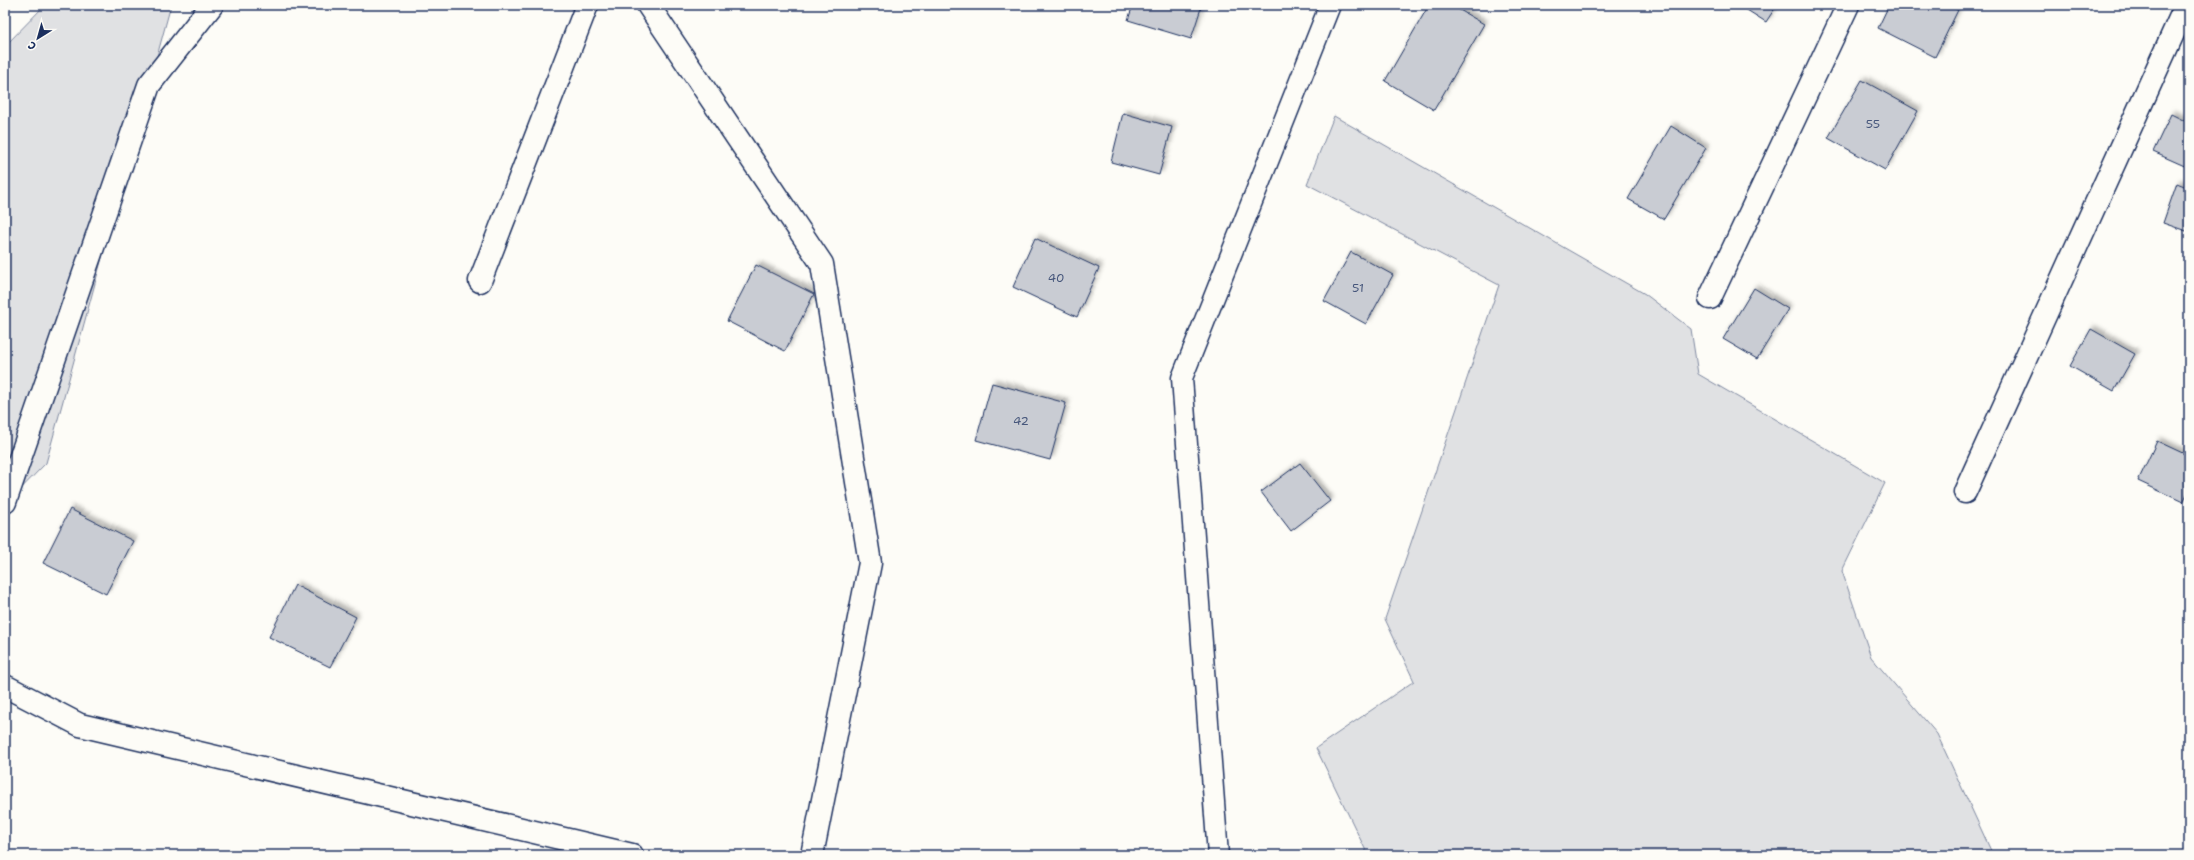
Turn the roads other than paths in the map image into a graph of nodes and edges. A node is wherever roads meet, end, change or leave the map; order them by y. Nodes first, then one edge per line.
1 (212, 5) edge
2 (587, 5) edge
3 (648, 5) edge
4 (1330, 5) edge
5 (1848, 5) edge
6 (2186, 5) edge
7 (480, 281) dead end
8 (1710, 298) dead end
9 (1965, 492) dead end
10 (5, 502) edge
11 (5, 686) edge
12 (632, 855) edge
13 (812, 855) edge
14 (1218, 855) edge

1 - 10 street
2 - 7 street
3 - 13 street
4 - 14 lane
5 - 8 street
6 - 9 street
11 - 12 street

